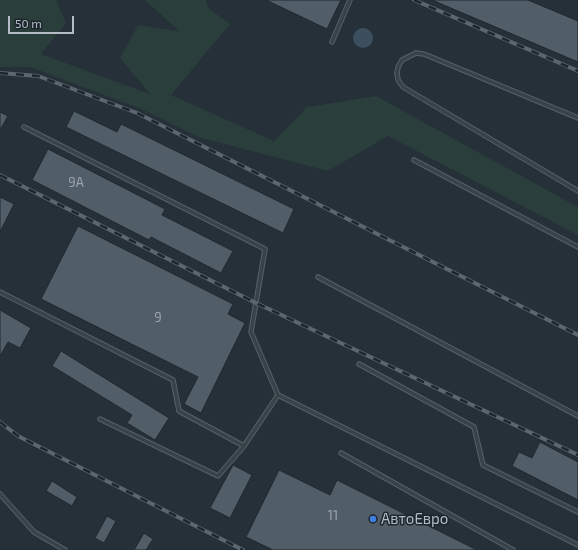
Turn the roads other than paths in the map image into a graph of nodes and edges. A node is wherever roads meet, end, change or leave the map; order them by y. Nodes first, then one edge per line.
1 (350, 0) edge
2 (332, 42) dead end
3 (578, 118) edge
4 (24, 126) dead end
5 (414, 160) dead end
6 (578, 191) edge
7 (578, 247) edge
8 (318, 277) dead end
9 (0, 292) edge
10 (359, 364) dead end
11 (278, 395) junction
12 (578, 416) edge
13 (100, 419) dead end
14 (244, 446) junction
15 (341, 453) dead end
16 (0, 494) edge
17 (578, 512) edge
18 (578, 545) edge
19 (65, 550) edge
20 (513, 550) edge

1 - 2 lane
3 - 6 lane
4 - 11 lane
5 - 7 lane
8 - 12 lane
9 - 14 lane
10 - 17 lane
11 - 14 lane
11 - 18 lane
13 - 14 lane
15 - 20 lane
16 - 19 lane

